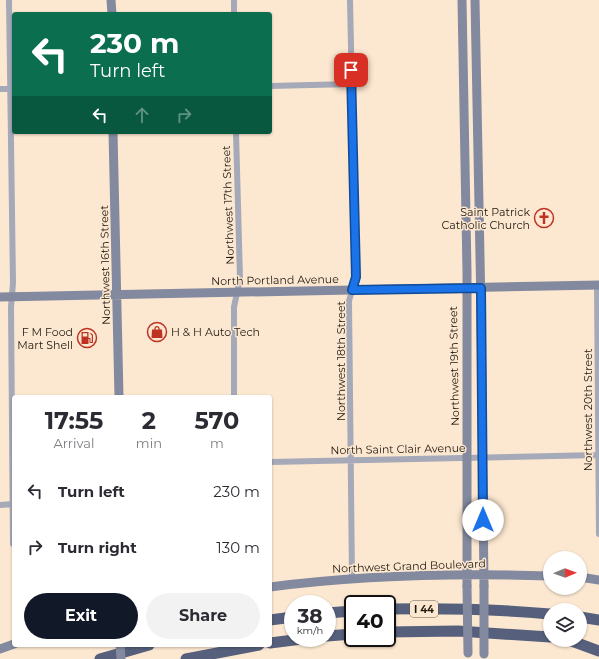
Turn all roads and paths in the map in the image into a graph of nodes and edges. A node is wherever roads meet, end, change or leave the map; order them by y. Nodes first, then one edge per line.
1 (9, 0) edge
2 (111, 0) edge
3 (234, 0) edge
4 (350, 0) edge
5 (462, 0) edge
6 (475, 0) edge
7 (112, 12) edge
8 (234, 12) edge
9 (352, 84) junction
10 (272, 86) edge
11 (0, 89) edge
12 (12, 89) edge
13 (12, 134) edge
14 (113, 134) edge
15 (236, 134) edge
16 (598, 285) edge
17 (466, 288) junction
18 (481, 288) junction
19 (352, 290) junction
20 (237, 292) junction
21 (118, 295) junction
22 (0, 297) edge
23 (12, 297) junction
24 (119, 395) edge
25 (234, 395) edge
26 (599, 455) edge
27 (467, 458) junction
28 (482, 458) junction
29 (351, 460) junction
30 (272, 462) edge
31 (12, 504) joint
32 (0, 505) edge
33 (599, 534) edge
34 (467, 575) junction
35 (483, 575) junction
36 (543, 576) edge
37 (587, 578) edge
38 (352, 579) junction
39 (599, 580) edge
40 (272, 587) edge
41 (396, 609) edge
42 (543, 614) edge
43 (284, 618) edge
44 (587, 618) edge
45 (597, 619) edge
46 (272, 620) edge
47 (396, 632) edge
48 (543, 637) edge
49 (284, 641) edge
50 (587, 641) edge
51 (272, 643) edge
52 (599, 643) edge
53 (12, 645) edge
54 (120, 647) edge
55 (143, 647) edge
56 (249, 647) edge
57 (587, 647) edge
58 (0, 649) edge
59 (599, 651) edge
60 (468, 656) edge
61 (484, 656) edge
62 (100, 659) edge
63 (120, 659) edge
64 (186, 659) edge

1 - 12 street
2 - 7 street
3 - 8 street
4 - 9 street, Northwest 18th Street
5 - 17 street, Northwest 19th Street
6 - 18 street
9 - 10 street
9 - 19 street, Northwest 18th Street
11 - 12 street
13 - 23 street
14 - 21 street, Northwest 16th Street
15 - 20 street, Northwest 17th Street
16 - 18 street, North Portland Avenue
16 - 26 street, Northwest 20th Street
17 - 18 street, North Portland Avenue
17 - 19 street, North Portland Avenue
17 - 27 street, Northwest 19th Street
18 - 28 street
19 - 20 street, North Portland Avenue
19 - 29 street, Northwest 18th Street
20 - 21 street, North Portland Avenue
20 - 25 street, Northwest 17th Street
21 - 23 street, North Portland Avenue
21 - 24 street, Northwest 16th Street
22 - 23 street, North Portland Avenue
23 - 31 street
26 - 28 street, North Saint Clair Avenue
26 - 33 street, Northwest 20th Street
27 - 28 street, North Saint Clair Avenue
27 - 29 street, North Saint Clair Avenue
27 - 34 street, Northwest 19th Street
28 - 35 street
29 - 30 street, North Saint Clair Avenue
29 - 38 street, Northwest 18th Street
31 - 32 street
34 - 35 street, Northwest Grand Boulevard
34 - 38 street, Northwest Grand Boulevard
34 - 60 street, Northwest 19th Street, bridge
35 - 36 street, Northwest Grand Boulevard
35 - 61 street, bridge
37 - 39 street
38 - 40 street, Northwest Grand Boulevard
41 - 42 highway, I 44
43 - 46 highway
44 - 45 highway
47 - 48 highway, I 44
49 - 51 highway
50 - 52 highway
53 - 58 street
54 - 63 street, bridge
55 - 62 highway
56 - 64 highway
57 - 59 highway

